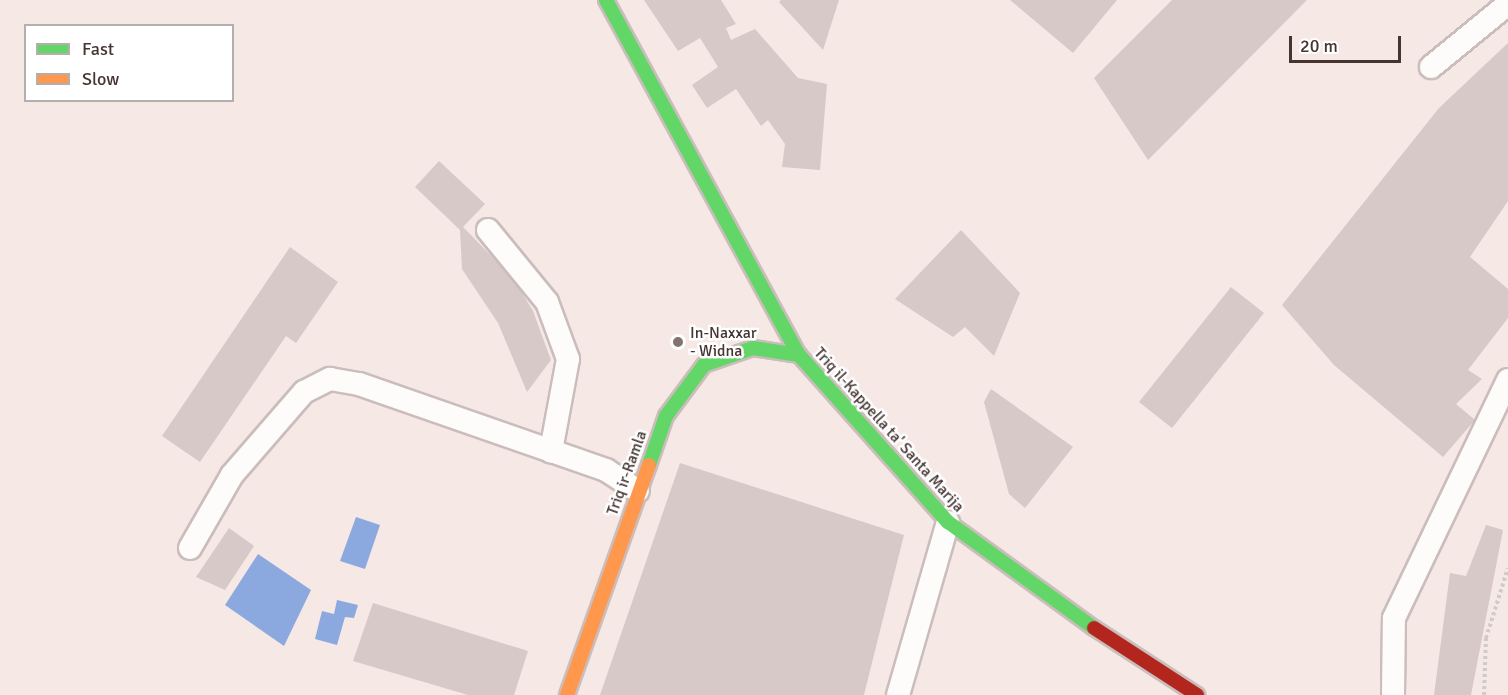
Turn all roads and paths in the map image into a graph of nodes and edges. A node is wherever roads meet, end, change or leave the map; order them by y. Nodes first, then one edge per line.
1 (606, 0) edge
2 (1508, 4) edge
3 (1431, 67) dead end
4 (488, 230) dead end
5 (799, 355) junction
6 (1508, 380) edge
7 (551, 451) junction
8 (638, 491) junction
9 (948, 522) junction
10 (190, 548) dead end
11 (1508, 568) edge
12 (567, 695) edge
13 (898, 695) edge
14 (1197, 695) edge
15 (1393, 695) edge
16 (1484, 695) edge

1 - 5 main road, Triq il-Kappella ta' Santa Marija
2 - 3 lane
4 - 7 lane
5 - 8 main road, Triq ir-Ramla
5 - 9 main road, Triq il-Kappella ta' Santa Marija
6 - 15 lane
7 - 8 lane
7 - 10 lane
8 - 12 main road, Triq ir-Ramla
9 - 13 lane
9 - 14 main road, Triq il-Kappella ta' Santa Marija
11 - 16 path

